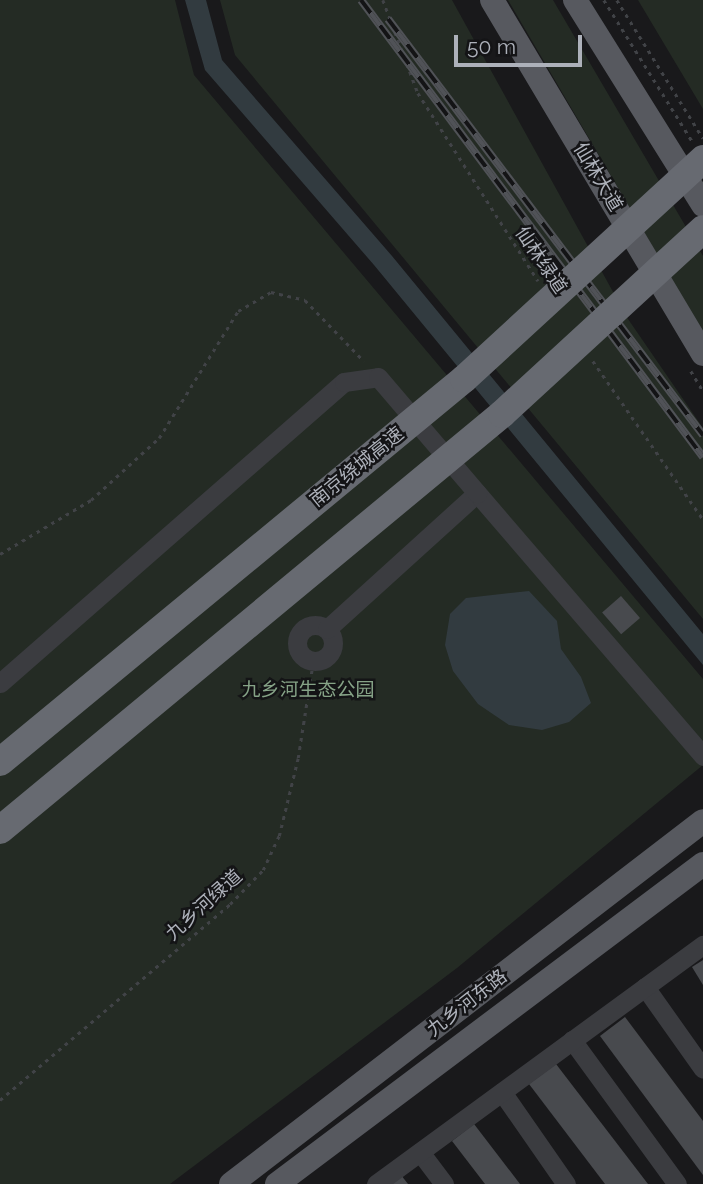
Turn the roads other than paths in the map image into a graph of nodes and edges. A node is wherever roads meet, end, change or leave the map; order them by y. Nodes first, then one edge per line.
1 (492, 0) edge
2 (575, 0) edge
3 (703, 159) edge
4 (703, 205) edge
5 (703, 229) edge
6 (703, 354) edge
7 (477, 493) junction
8 (327, 629) junction
9 (0, 682) edge
10 (703, 756) edge
11 (0, 762) edge
12 (703, 821) edge
13 (0, 830) edge
14 (703, 864) edge
15 (703, 945) edge
16 (645, 987) junction
17 (572, 1040) junction
18 (703, 1069) edge
19 (502, 1092) junction
20 (420, 1152) junction
21 (231, 1184) edge
22 (277, 1184) edge
23 (376, 1184) edge
24 (444, 1184) edge
25 (566, 1184) edge
26 (677, 1184) edge

1 - 6 main road, 仙林大道
2 - 4 main road
3 - 11 highway, 南京绕城高速, bridge
5 - 13 highway, bridge
7 - 8 street
7 - 9 street
7 - 10 street
8 - 8 street
12 - 21 main road, 九乡河东路
14 - 22 main road, 九乡河东路
15 - 16 street
16 - 17 street
16 - 18 street
17 - 19 street
17 - 26 street
19 - 20 street
19 - 25 street
20 - 23 street
20 - 24 street

